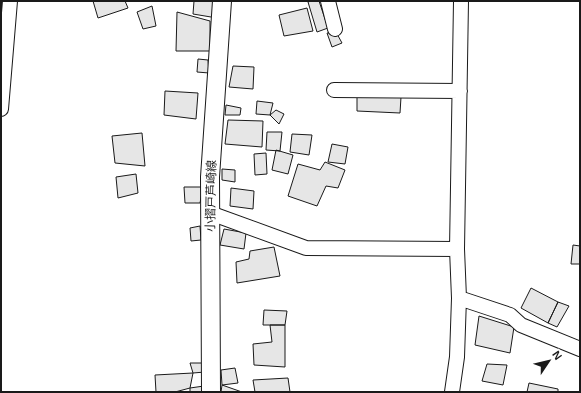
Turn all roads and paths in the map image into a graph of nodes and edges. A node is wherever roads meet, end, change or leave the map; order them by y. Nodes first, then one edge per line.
1 (10, 1) edge
2 (222, 1) edge
3 (328, 1) edge
4 (462, 1) edge
5 (336, 28) dead end
6 (334, 90) dead end
7 (460, 90) junction
8 (1, 109) edge
9 (210, 213) junction
10 (457, 249) junction
11 (459, 298) junction
12 (580, 349) edge
13 (211, 392) edge
14 (452, 392) edge

1 - 8 street
2 - 9 main road, 小摺戸芦崎線
3 - 5 street
4 - 7 street
6 - 7 street
7 - 10 street
9 - 10 street
9 - 13 main road, 小摺戸芦崎線
10 - 11 street
11 - 12 street
11 - 14 street

